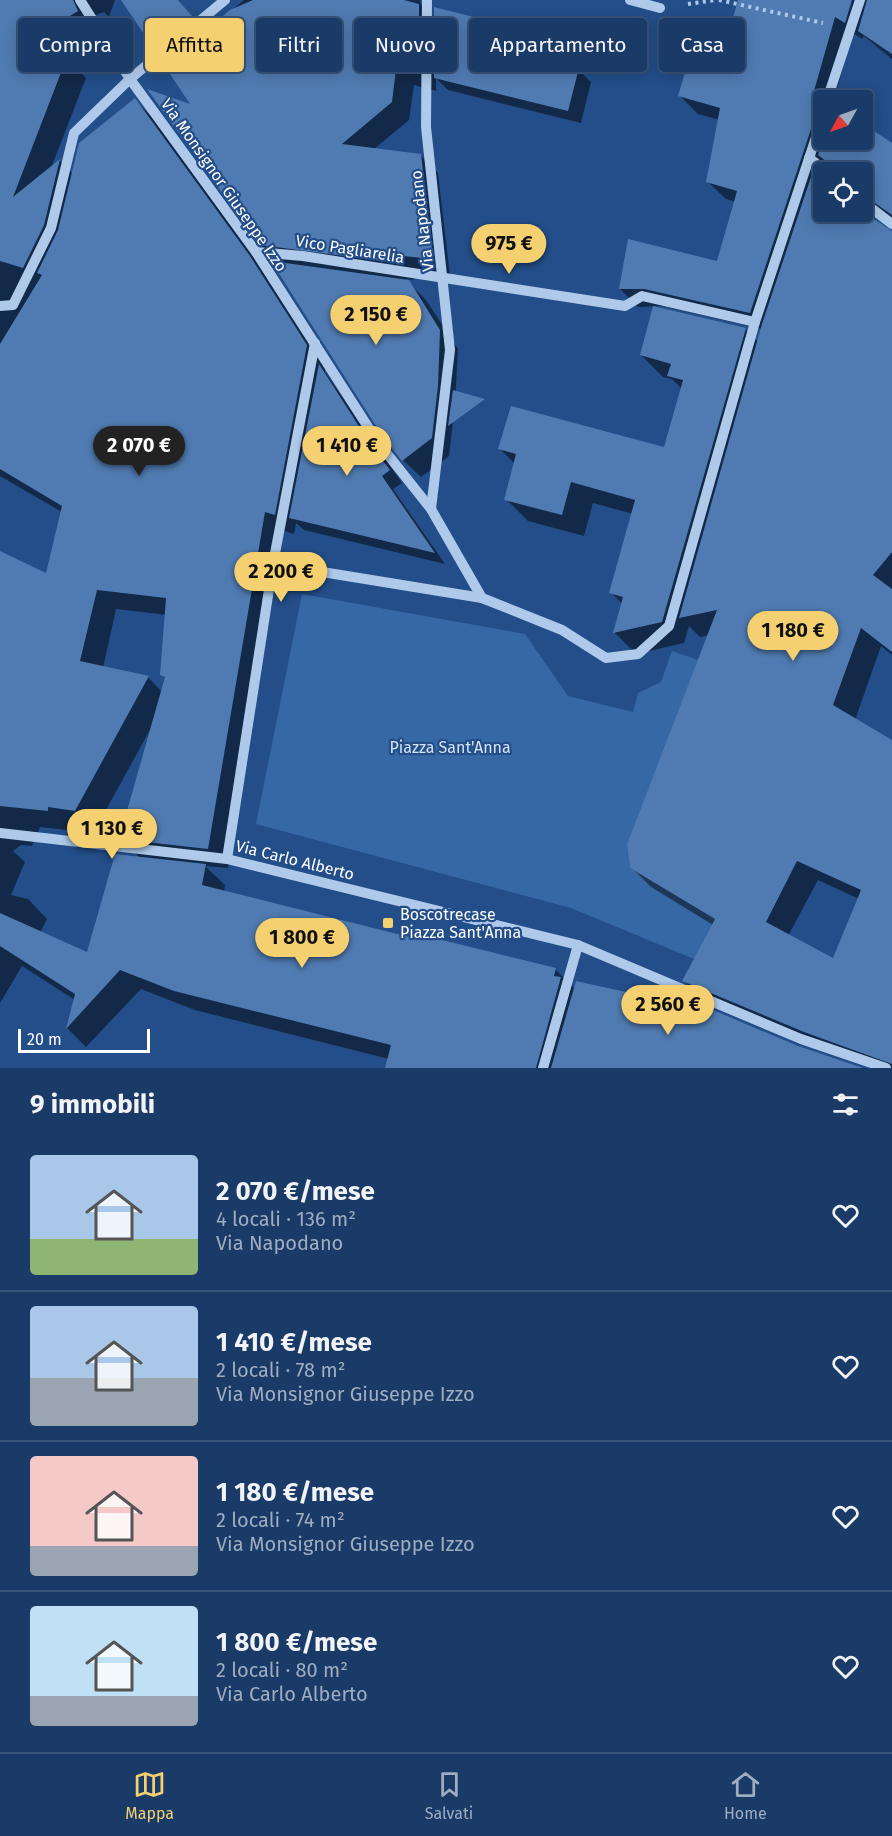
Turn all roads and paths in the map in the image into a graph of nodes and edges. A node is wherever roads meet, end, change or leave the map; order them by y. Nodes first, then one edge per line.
1 (80, 0) edge
2 (225, 0) edge
3 (427, 0) edge
4 (630, 0) edge
5 (719, 0) edge
6 (860, 0) edge
7 (660, 8) dead end
8 (851, 29) junction
9 (130, 79) junction
10 (830, 90) edge
11 (813, 146) edge
12 (809, 158) junction
13 (814, 162) edge
14 (873, 209) edge
15 (892, 224) edge
16 (256, 252) junction
17 (445, 280) junction
18 (0, 306) edge
19 (755, 322) junction
20 (315, 343) junction
21 (431, 509) junction
22 (273, 564) junction
23 (482, 598) junction
24 (0, 833) edge
25 (227, 859) junction
26 (578, 945) junction
27 (543, 1068) edge
28 (886, 1068) edge

1 - 9 street, Via Monsignor Giuseppe Izzo
2 - 9 street
3 - 17 street, Via Napodano
4 - 7 street
5 - 8 path
6 - 8 street
8 - 10 street
9 - 16 street, Via Monsignor Giuseppe Izzo
9 - 18 street
11 - 12 street
12 - 13 street
12 - 19 street
14 - 15 street
16 - 17 street, Vico Pagliarelia
16 - 20 street, Via Monsignor Giuseppe Izzo
17 - 19 street, Vico Pagliarelia
17 - 21 street, Via Napodano
19 - 23 street
20 - 21 street, Via Monsignor Giuseppe Izzo
20 - 22 street
21 - 23 street, Via Monsignor Giuseppe Izzo
22 - 23 street
22 - 25 street
24 - 25 street, Via Carlo Alberto
25 - 26 street, Via Carlo Alberto
26 - 27 street
26 - 28 street, Via Carlo Alberto

